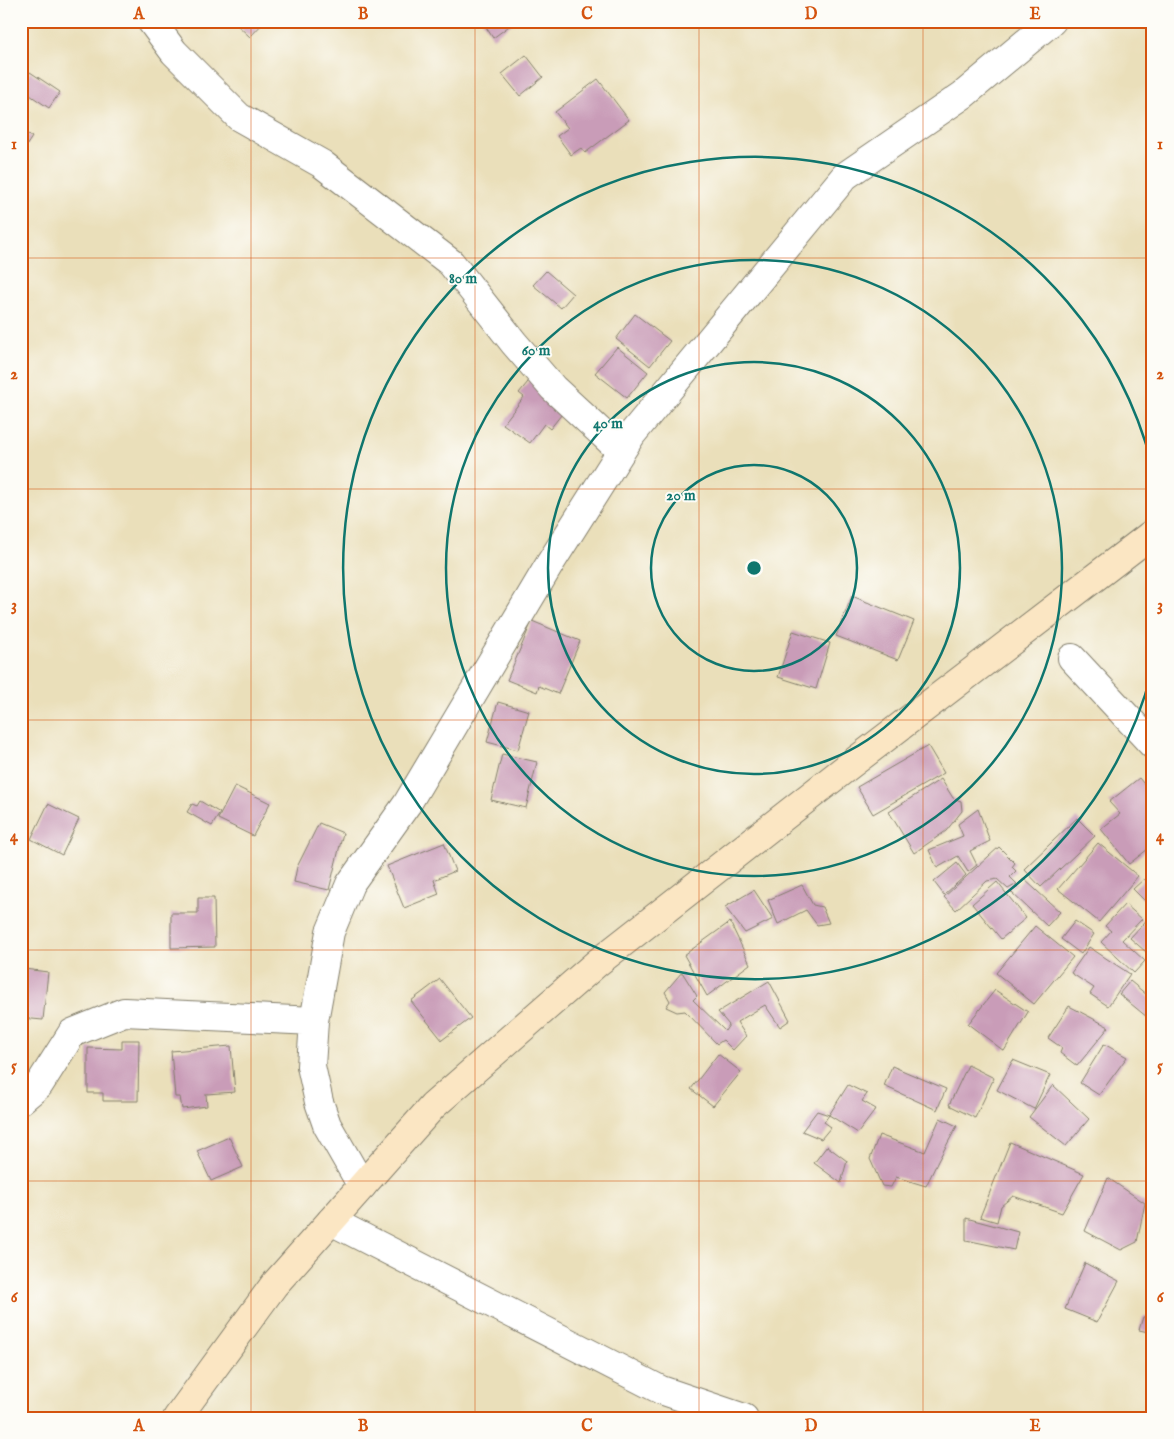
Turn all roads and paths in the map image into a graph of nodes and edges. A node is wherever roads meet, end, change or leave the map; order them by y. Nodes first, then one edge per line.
1 (151, 21) edge
2 (1052, 21) edge
3 (621, 451) junction
4 (1153, 533) edge
5 (1072, 658) dead end
6 (1153, 745) edge
7 (314, 1020) junction
8 (21, 1100) edge
9 (362, 1186) junction
10 (331, 1221) junction
11 (177, 1418) edge
12 (744, 1418) edge

1 - 3 street
2 - 3 street
3 - 7 street
4 - 9 street
5 - 6 street
7 - 8 street
7 - 9 street
9 - 10 street
10 - 11 street
10 - 12 street

